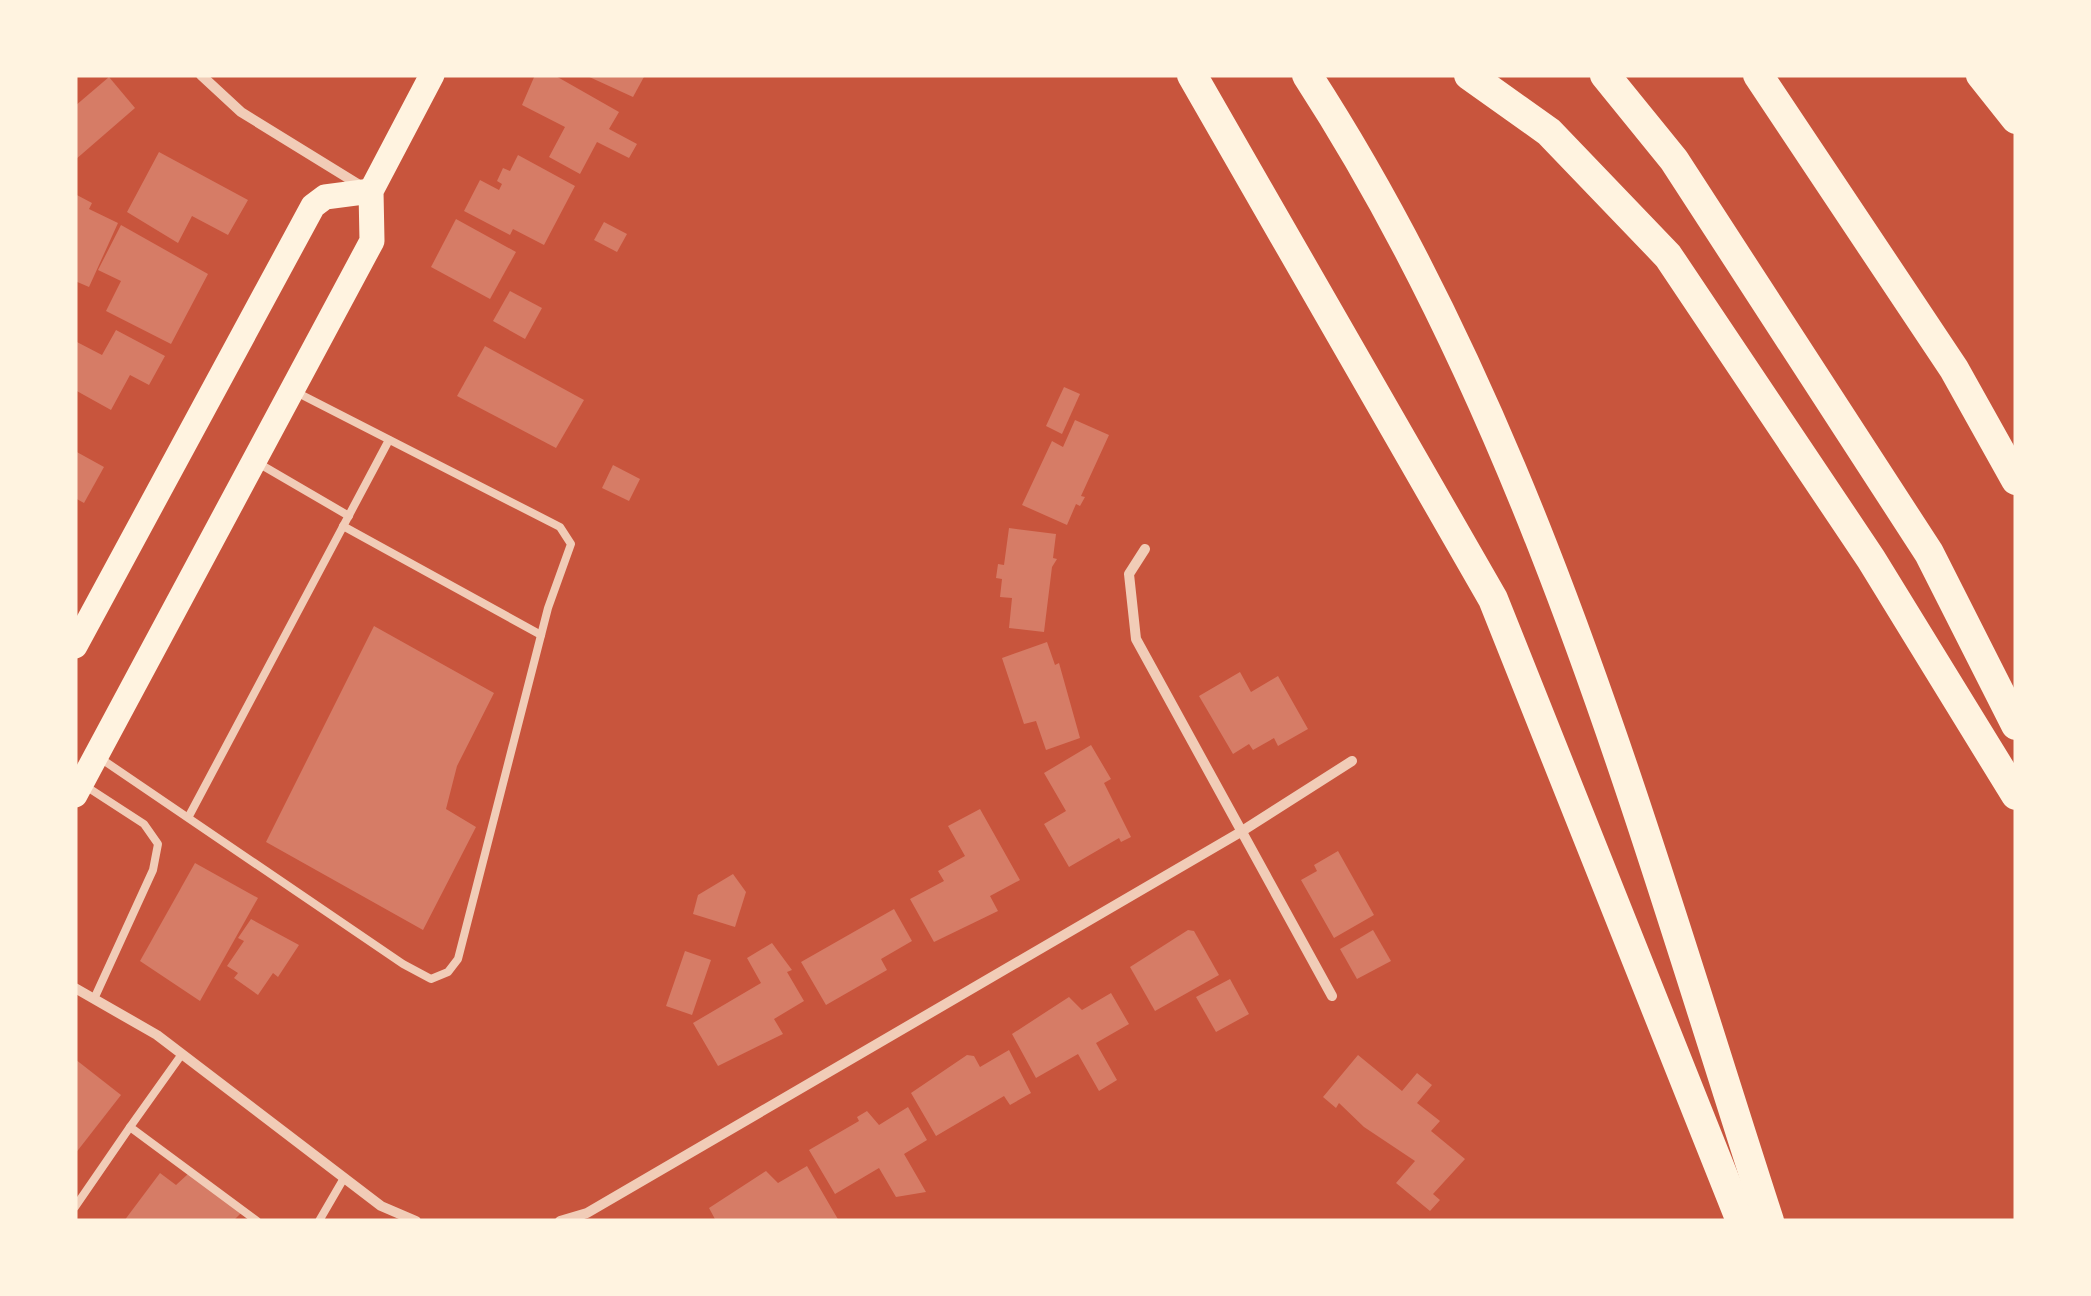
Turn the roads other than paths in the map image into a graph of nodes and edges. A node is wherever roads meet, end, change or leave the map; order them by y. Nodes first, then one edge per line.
1 (201, 75) edge
2 (432, 75) edge
3 (1192, 75) edge
4 (1308, 75) edge
5 (1469, 75) edge
6 (1604, 75) edge
7 (1758, 75) edge
8 (2000, 80) edge
9 (2016, 119) edge
10 (371, 192) junction
11 (292, 390) junction
12 (389, 440) junction
13 (254, 461) junction
14 (2016, 480) edge
15 (349, 516) junction
16 (344, 526) junction
17 (1146, 550) dead end
18 (541, 634) junction
19 (75, 646) edge
20 (2016, 725) edge
21 (96, 756) junction
22 (1352, 762) dead end
23 (78, 789) edge
24 (2016, 794) edge
25 (189, 816) junction
26 (1239, 833) junction
27 (75, 988) edge
28 (1332, 996) dead end
29 (94, 999) junction
30 (182, 1054) junction
31 (130, 1127) junction
32 (344, 1178) junction
33 (75, 1207) edge
34 (257, 1221) edge
35 (318, 1221) edge
36 (416, 1221) edge
37 (560, 1221) edge
38 (1741, 1221) edge
39 (1770, 1221) edge

1 - 10 street
2 - 10 main road
3 - 38 highway
4 - 39 highway
5 - 24 highway
6 - 20 highway
7 - 14 highway
8 - 9 highway
10 - 11 main road
10 - 19 main road
11 - 12 lane
11 - 13 main road
12 - 15 lane
12 - 18 lane
13 - 15 lane
13 - 21 main road
15 - 16 lane
16 - 18 lane
16 - 25 lane
17 - 26 street
18 - 25 lane
21 - 23 main road
21 - 25 lane
22 - 26 street
23 - 29 lane
26 - 28 street
26 - 37 street
27 - 29 street
29 - 30 street
30 - 31 lane
30 - 32 street
31 - 33 lane
31 - 34 lane
32 - 35 lane
32 - 36 street

